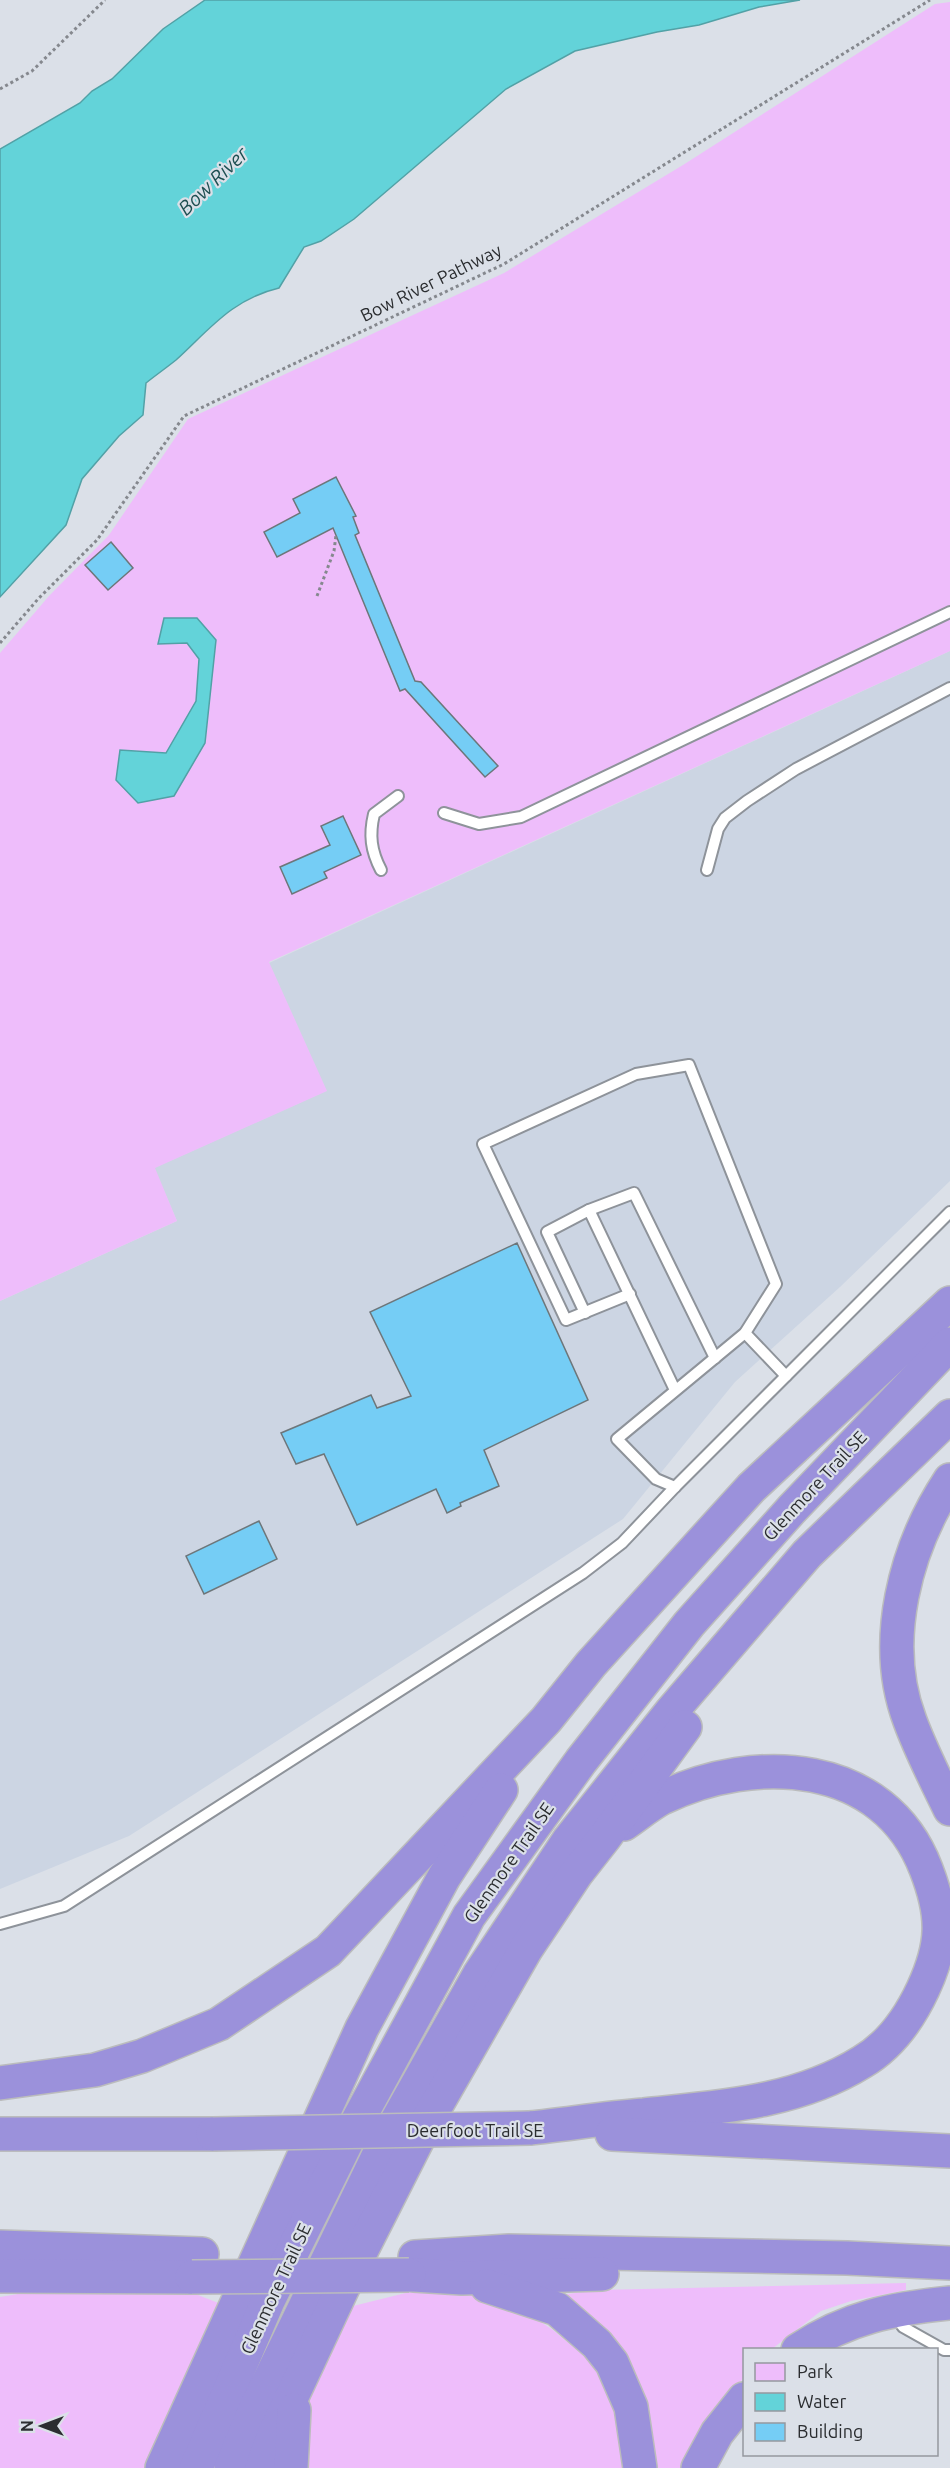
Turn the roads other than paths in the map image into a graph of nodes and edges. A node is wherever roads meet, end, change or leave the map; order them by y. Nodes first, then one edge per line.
1 (950, 612) edge
2 (950, 688) edge
3 (398, 796) dead end
4 (444, 813) dead end
5 (381, 870) dead end
6 (707, 870) dead end
7 (589, 1210) junction
8 (950, 1212) edge
9 (630, 1294) junction
10 (950, 1303) edge
11 (585, 1313) junction
12 (745, 1333) junction
13 (950, 1344) edge
14 (714, 1358) junction
15 (786, 1376) junction
16 (675, 1390) junction
17 (950, 1416) edge
18 (950, 1480) edge
19 (675, 1487) junction
20 (807, 1554) junction
21 (546, 1720) junction
22 (950, 1809) edge
23 (605, 1837) junction
24 (0, 1924) edge
25 (0, 2083) edge
26 (530, 2128) junction
27 (0, 2134) edge
28 (950, 2151) edge
29 (0, 2247) edge
30 (904, 2261) junction
31 (950, 2263) edge
32 (197, 2266) junction
33 (412, 2266) junction
34 (5, 2278) edge
35 (462, 2278) junction
36 (950, 2303) edge
37 (892, 2310) junction
38 (800, 2348) edge
39 (950, 2350) edge
40 (297, 2386) junction
41 (743, 2400) edge
42 (162, 2468) edge
43 (196, 2468) edge
44 (231, 2468) edge
45 (262, 2468) edge
46 (291, 2468) edge
47 (640, 2468) edge
48 (698, 2468) edge

1 - 4 lane
2 - 6 lane
3 - 5 lane
7 - 9 lane
7 - 11 lane
7 - 14 lane
8 - 15 lane
9 - 11 lane
9 - 16 lane
10 - 21 highway
11 - 12 lane
12 - 14 lane
12 - 15 lane
13 - 43 highway, Glenmore Trail SE
14 - 16 lane
15 - 19 lane
16 - 19 lane
17 - 20 highway, Glenmore Trail SE
18 - 22 highway
19 - 24 lane
20 - 23 highway
20 - 44 highway, Glenmore Trail SE
21 - 25 highway
21 - 42 highway
23 - 26 highway
23 - 40 highway
26 - 27 highway, Deerfoot Trail SE, bridge
26 - 28 highway, Deerfoot Trail SE
29 - 32 highway
30 - 31 highway
30 - 33 highway
30 - 35 highway
32 - 33 highway, bridge
32 - 34 highway
33 - 35 highway
35 - 47 highway
36 - 37 highway
37 - 38 highway
37 - 39 lane
40 - 45 highway
40 - 46 highway
41 - 48 highway

